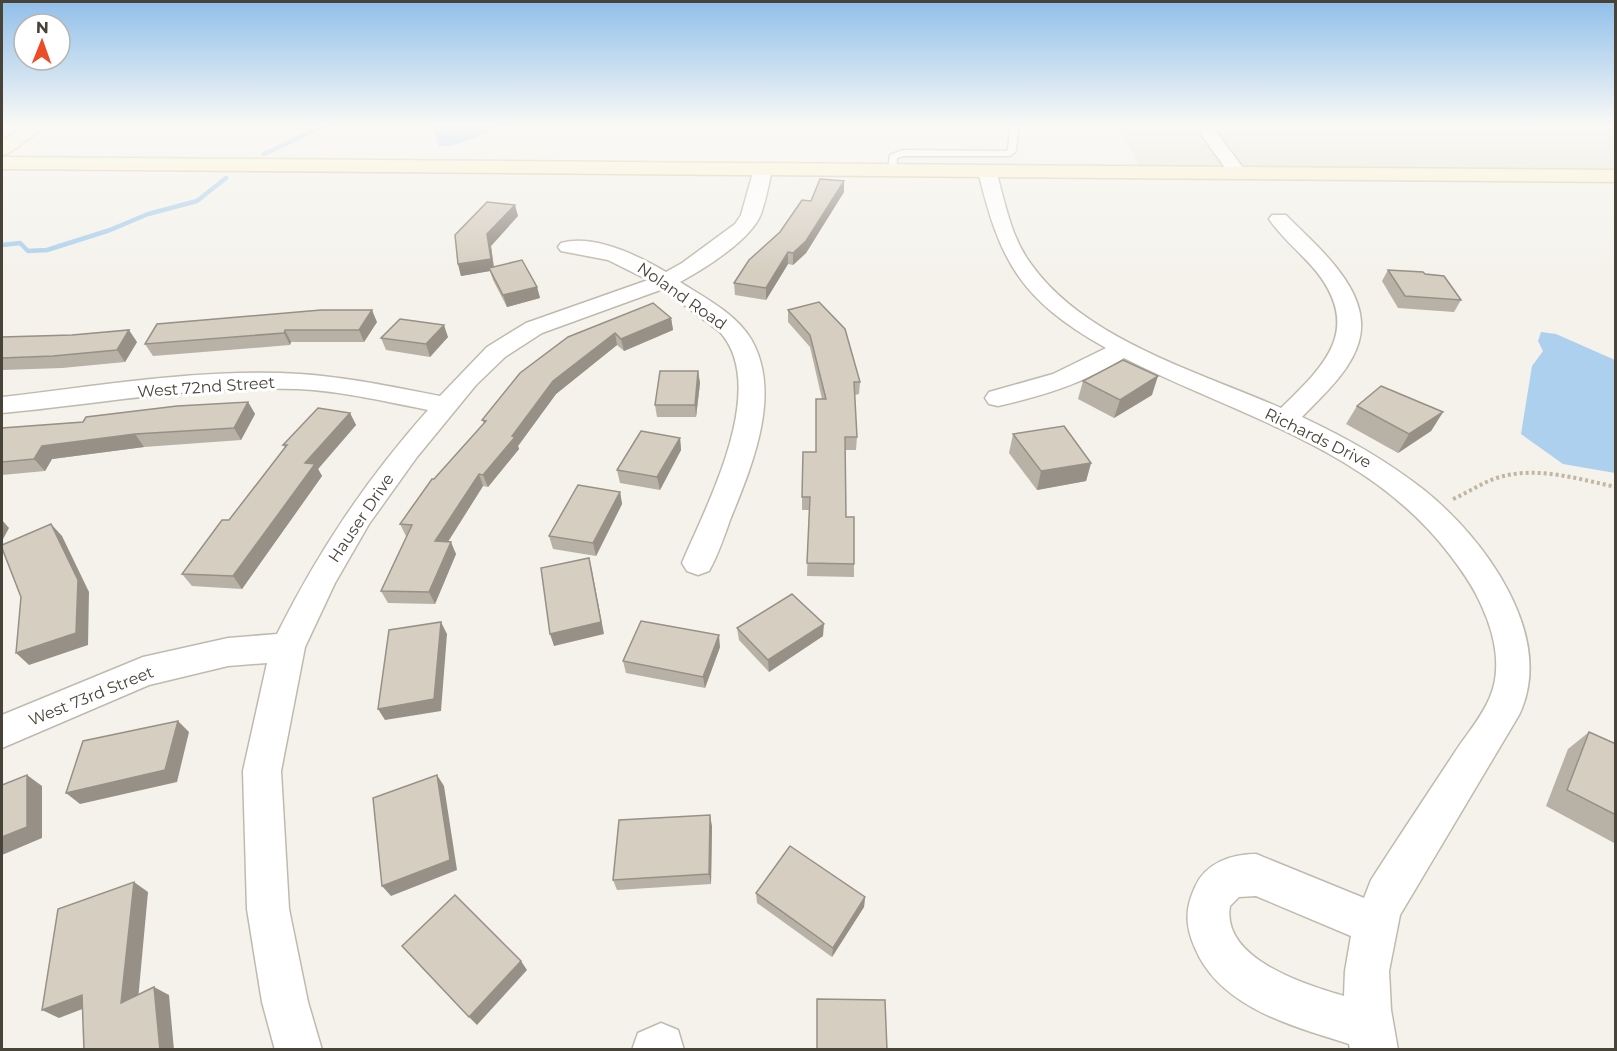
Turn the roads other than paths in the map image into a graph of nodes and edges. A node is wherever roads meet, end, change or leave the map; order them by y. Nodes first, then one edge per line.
1 (762, 174) edge
2 (988, 174) edge
3 (1370, 174) edge
4 (1616, 176) edge
5 (1279, 219) dead end
6 (568, 247) dead end
7 (665, 281) junction
8 (1121, 349) junction
9 (998, 398) dead end
10 (2, 405) edge
11 (445, 405) junction
12 (1284, 420) junction
13 (698, 563) dead end
14 (288, 647) junction
15 (2, 732) edge
16 (1374, 924) junction
17 (1372, 1038) edge
18 (299, 1050) edge

1 - 7 street, Hauser Drive
2 - 8 street, Richards Drive
3 - 4 street
5 - 12 street
6 - 7 street, Noland Road
7 - 11 street, Hauser Drive
7 - 13 street, Noland Road
8 - 9 street
8 - 12 street, Richards Drive
10 - 11 street, West 72nd Street
11 - 14 street, Hauser Drive
12 - 16 street, Richards Drive
14 - 15 street, West 73rd Street
14 - 18 street, Hauser Drive
16 - 17 street, Richards Drive
16 - 17 street

